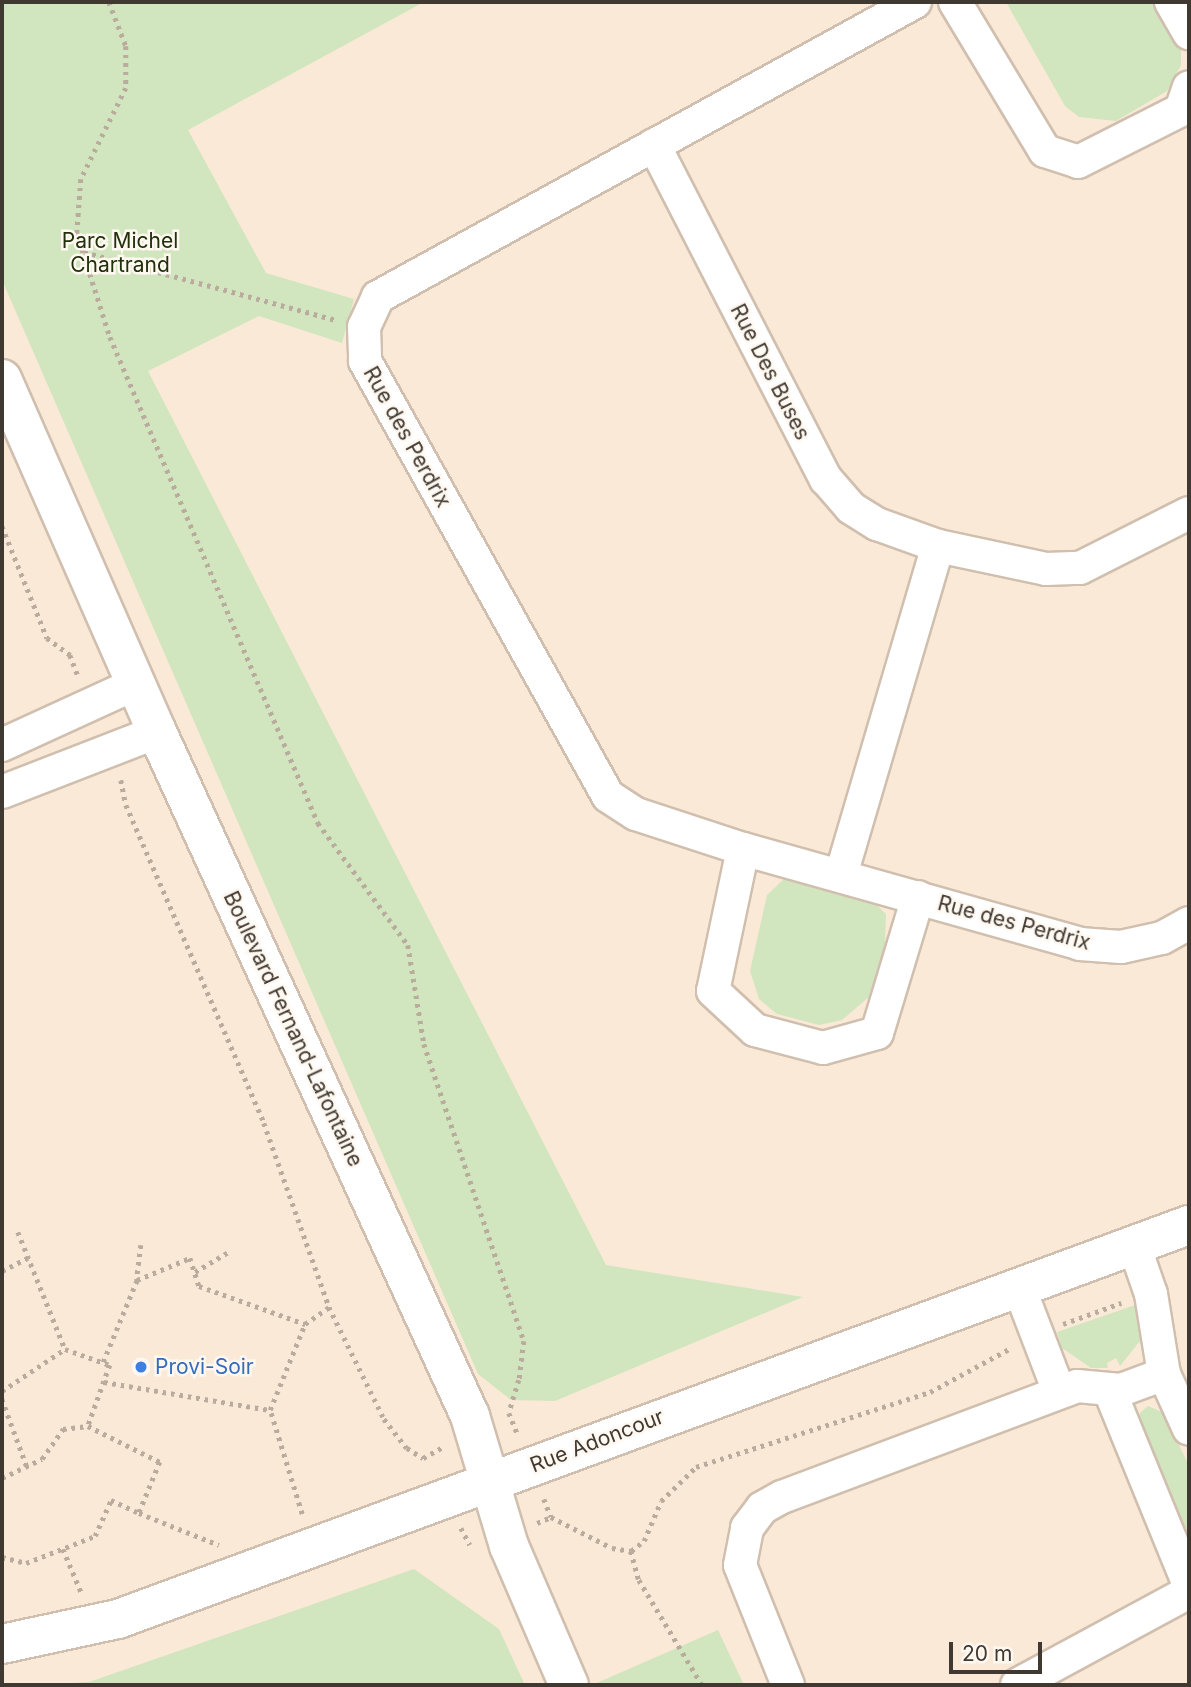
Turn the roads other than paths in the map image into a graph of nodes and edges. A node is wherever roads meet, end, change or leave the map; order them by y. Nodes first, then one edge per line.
1 (915, 2) edge
2 (955, 2) edge
3 (1171, 2) edge
4 (1189, 33) edge
5 (1189, 87) edge
6 (654, 145) junction
7 (2, 379) edge
8 (1189, 513) edge
9 (938, 545) junction
10 (135, 684) junction
11 (157, 732) junction
12 (2, 744) edge
13 (2, 792) edge
14 (743, 849) junction
15 (841, 875) junction
16 (918, 897) junction
17 (1189, 923) edge
18 (1189, 1225) edge
19 (1134, 1245) junction
20 (1019, 1287) junction
21 (1164, 1374) junction
22 (1109, 1389) junction
23 (1059, 1392) junction
24 (1189, 1429) edge
25 (489, 1483) junction
26 (1189, 1585) edge
27 (1189, 1592) edge
28 (2, 1644) edge
29 (569, 1685) edge
30 (788, 1685) edge
31 (1017, 1685) edge

1 - 6 street, Rue des Perdrix
2 - 5 street
3 - 4 street
6 - 9 street, Rue Des Buses
6 - 14 street, Rue des Perdrix
7 - 10 street, Boulevard Fernand-Lafontaine
8 - 9 street, Rue Des Buses
9 - 15 street
10 - 11 street, Boulevard Fernand-Lafontaine
10 - 12 street
11 - 13 street
11 - 25 street, Boulevard Fernand-Lafontaine
14 - 15 street, Rue des Perdrix
14 - 16 street, Rue des Perdrix
15 - 16 street, Rue des Perdrix
16 - 17 street, Rue des Perdrix
18 - 19 street, Rue Adoncour
19 - 20 street, Rue Adoncour
19 - 21 street
20 - 23 street
20 - 25 street, Rue Adoncour
21 - 22 street
21 - 24 street
22 - 23 street
22 - 26 street
23 - 30 street
25 - 28 street, Rue Adoncour
25 - 29 street, Boulevard Fernand-Lafontaine
27 - 31 street

